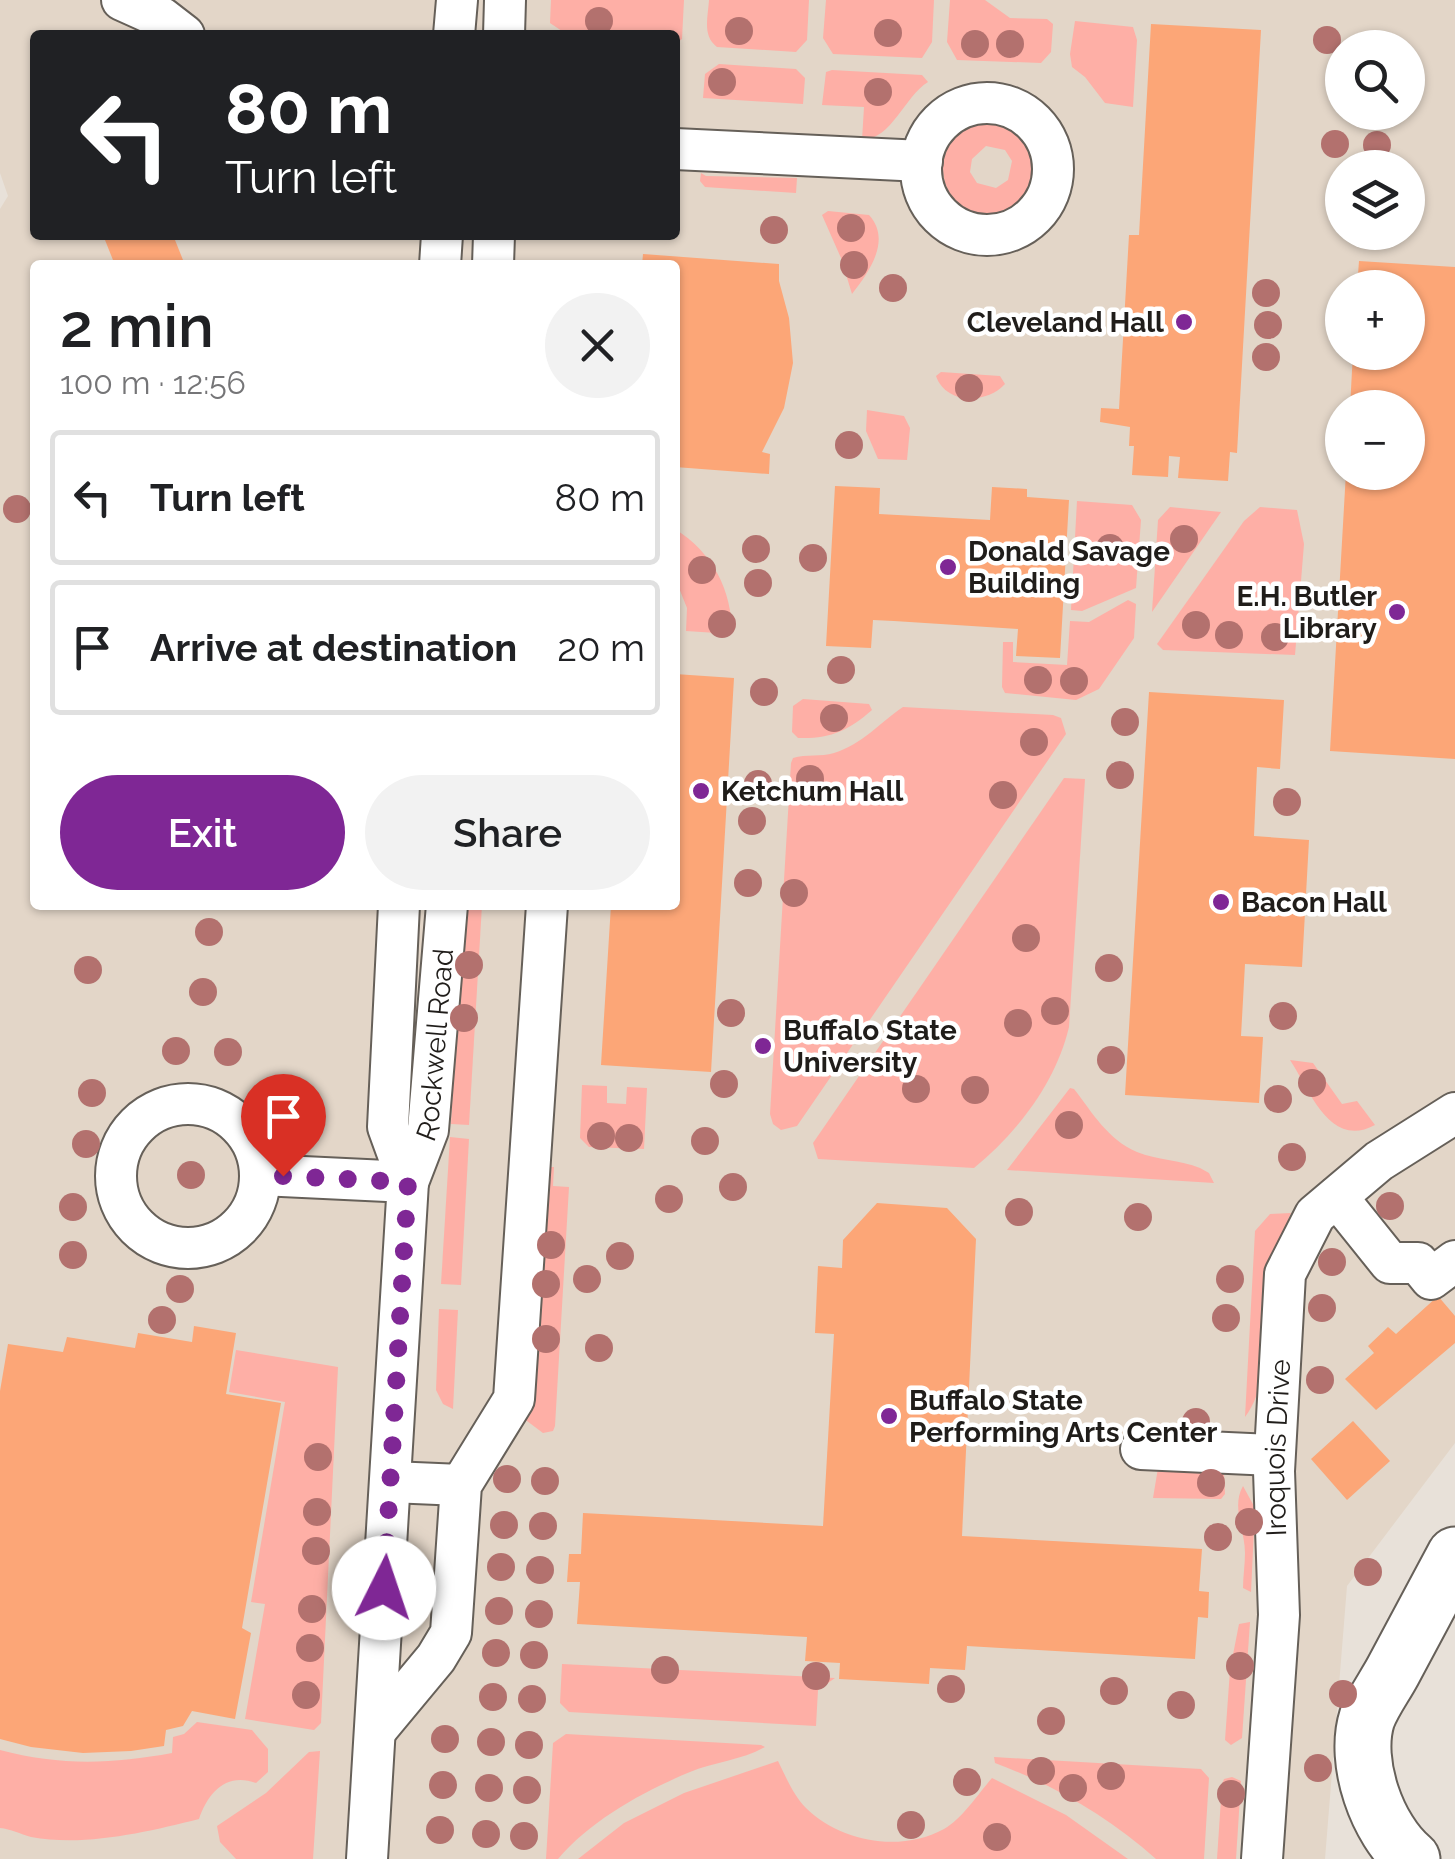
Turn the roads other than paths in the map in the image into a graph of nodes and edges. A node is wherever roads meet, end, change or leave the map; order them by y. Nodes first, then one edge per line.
1 (122, 0) edge
2 (456, 0) edge
3 (506, 0) edge
4 (178, 30) edge
5 (454, 30) edge
6 (504, 30) edge
7 (680, 149) edge
8 (922, 161) dead end
9 (399, 910) edge
10 (447, 910) edge
11 (547, 910) edge
12 (1455, 1113) edge
13 (261, 1175) dead end
14 (408, 1182) junction
15 (1337, 1198) junction
16 (1455, 1261) edge
17 (1142, 1449) dead end
18 (1274, 1456) junction
19 (391, 1482) junction
20 (461, 1485) junction
21 (1455, 1555) edge
22 (377, 1730) junction
23 (367, 1859) edge
24 (1262, 1859) edge
25 (1412, 1859) edge

1 - 4 street
2 - 5 street
3 - 6 street
7 - 8 street
9 - 14 street, Rockwell Road
10 - 14 street, Rockwell Road
11 - 20 street
12 - 15 street, Iroquois Drive
13 - 14 street
14 - 19 street, Rockwell Road
15 - 16 street
15 - 18 street, Iroquois Drive
17 - 18 street
18 - 24 street, Iroquois Drive
19 - 20 street
19 - 22 street, Rockwell Road
20 - 22 street
21 - 25 highway
22 - 23 street, Rockwell Road

